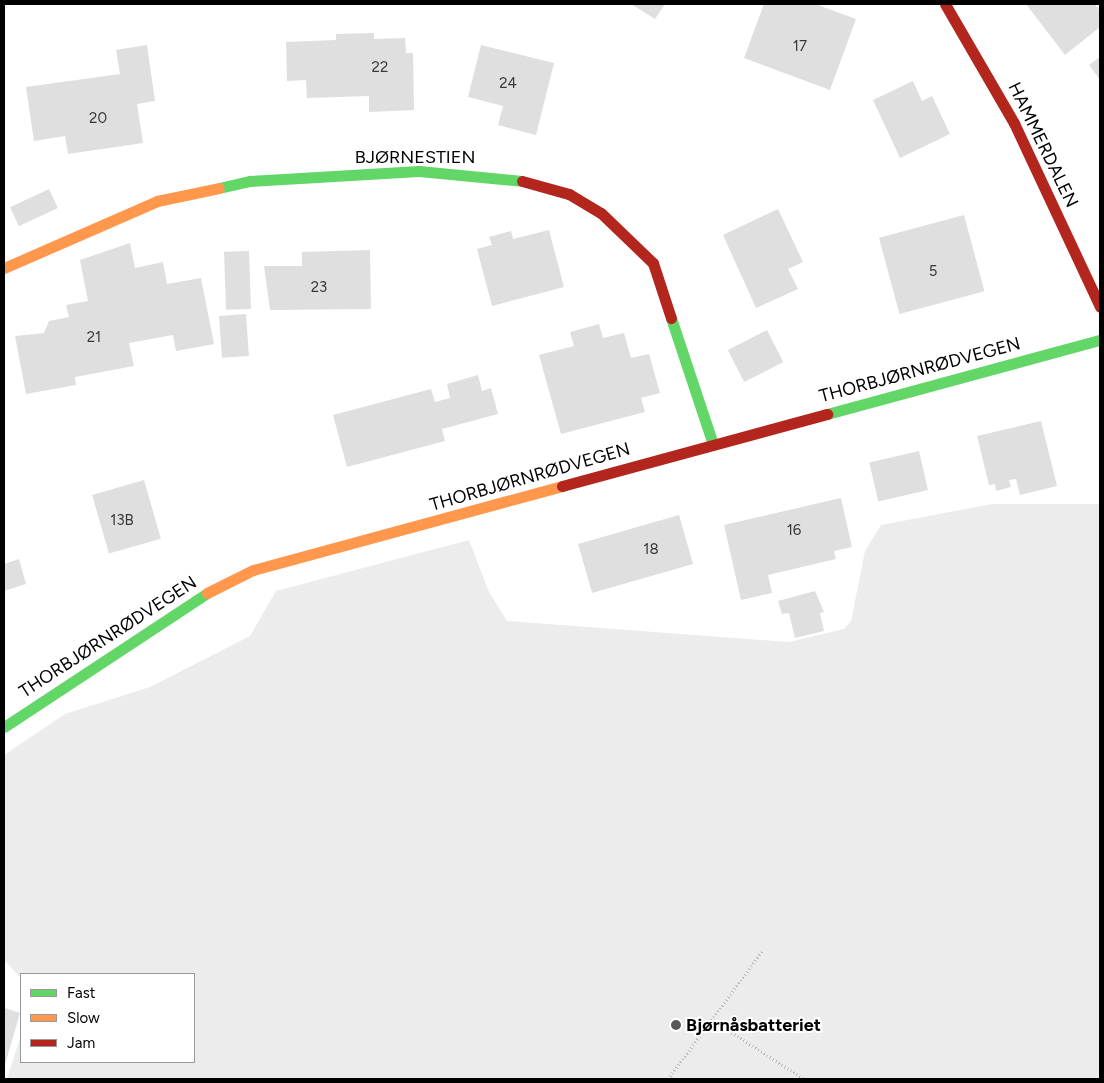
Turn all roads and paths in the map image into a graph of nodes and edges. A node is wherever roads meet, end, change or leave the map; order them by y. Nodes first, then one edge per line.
1 (945, 4) edge
2 (4, 268) edge
3 (1100, 307) edge
4 (1100, 340) edge
5 (713, 444) junction
6 (4, 727) edge
7 (762, 950) dead end
8 (711, 1019) junction
9 (668, 1079) edge
10 (804, 1079) edge

1 - 3 street, HAMMERDALEN
2 - 5 street, BJØRNESTIEN
4 - 5 street, THORBJØRNRØDVEGEN
5 - 6 street, THORBJØRNRØDVEGEN
7 - 8 path
8 - 9 path
8 - 10 path

